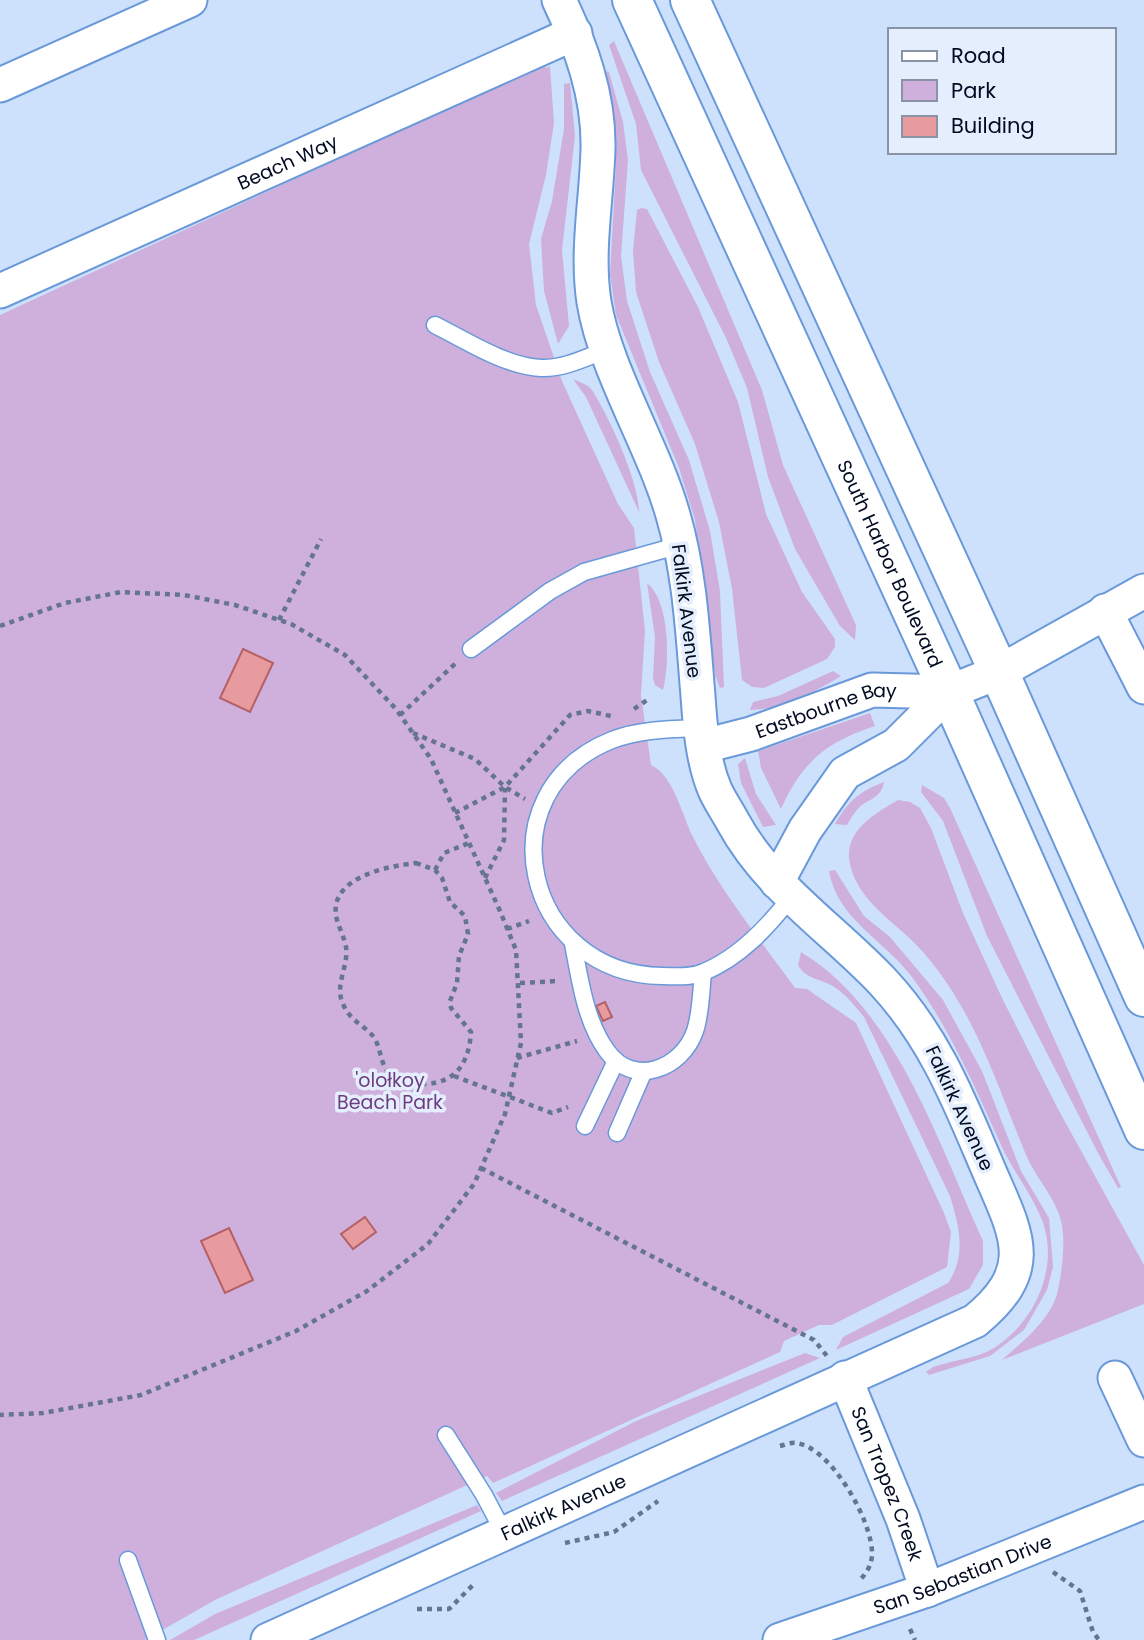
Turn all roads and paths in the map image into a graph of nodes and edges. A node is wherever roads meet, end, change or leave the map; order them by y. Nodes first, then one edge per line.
1 (190, 0) edge
2 (559, 0) edge
3 (632, 0) edge
4 (690, 0) edge
5 (575, 33) junction
6 (0, 85) edge
7 (0, 291) edge
8 (435, 326) dead end
9 (608, 349) junction
10 (321, 539) dead end
11 (680, 545) junction
12 (1144, 591) edge
13 (1105, 611) junction
14 (279, 620) junction
15 (0, 626) edge
16 (471, 649) joint
17 (999, 672) junction
18 (1144, 687) edge
19 (949, 692) junction
20 (650, 698) dead end
21 (630, 712) dead end
22 (400, 715) junction
23 (620, 718) dead end
24 (412, 733) junction
25 (703, 737) junction
26 (505, 787) junction
27 (540, 808) junction
28 (455, 813) junction
29 (469, 843) junction
30 (435, 870) junction
31 (485, 878) junction
32 (784, 889) junction
33 (573, 944) junction
34 (703, 972) junction
35 (1144, 997) edge
36 (597, 1031) junction
37 (517, 1058) junction
38 (616, 1061) junction
39 (643, 1073) junction
40 (454, 1076) junction
41 (509, 1098) junction
42 (570, 1106) dead end
43 (585, 1126) dead end
44 (1144, 1130) edge
45 (617, 1133) dead end
46 (481, 1168) junction
47 (814, 1340) dead end
48 (845, 1378) junction
49 (1115, 1378) dead end
50 (0, 1415) edge
51 (446, 1435) dead end
52 (1144, 1440) edge
53 (775, 1447) dead end
54 (661, 1499) dead end
55 (1144, 1502) edge
56 (504, 1533) junction
57 (558, 1545) dead end
58 (1037, 1546) junction
59 (128, 1560) dead end
60 (480, 1578) dead end
61 (857, 1584) dead end
62 (927, 1590) junction
63 (413, 1609) dead end
64 (796, 1637) edge
65 (157, 1640) edge
66 (268, 1640) edge
67 (1099, 1640) edge

1 - 6 street
2 - 5 street, Falkirk Avenue
3 - 19 main road, South Harbor Boulevard
4 - 17 main road
5 - 7 street, Beach Way
5 - 9 street, Falkirk Avenue
8 - 9 lane
9 - 11 street, Falkirk Avenue
10 - 14 path
11 - 16 lane
11 - 25 street, Falkirk Avenue
12 - 13 street, Eastbourne Bay
13 - 17 street, Eastbourne Bay
13 - 18 street
14 - 15 path
14 - 22 path
16 - 22 path
17 - 19 street, Eastbourne Bay
17 - 35 main road
19 - 25 street, Eastbourne Bay
19 - 32 street, Eastbourne Bay
19 - 44 main road, South Harbor Boulevard
20 - 21 path
22 - 24 path
23 - 26 path
24 - 26 path
24 - 28 path
25 - 27 lane
25 - 32 street, Falkirk Avenue
26 - 27 path
26 - 28 path
26 - 31 path
27 - 33 lane
28 - 29 path
29 - 30 path
29 - 31 path
30 - 40 path
30 - 40 path
31 - 37 path
32 - 34 lane
32 - 48 street, Falkirk Avenue
33 - 34 lane
33 - 36 lane
34 - 39 lane
36 - 37 path
36 - 38 lane
37 - 41 path
38 - 39 lane
38 - 43 lane
39 - 45 lane
40 - 41 path
41 - 42 path
41 - 46 path
46 - 47 path
46 - 50 path
48 - 56 street, Falkirk Avenue
48 - 62 street, San Tropez Creek
49 - 52 street
51 - 56 lane
53 - 61 path
54 - 57 path
55 - 58 street, San Sebastian Drive
56 - 66 street, Falkirk Avenue
58 - 62 street, San Sebastian Drive
58 - 67 path
59 - 65 lane
60 - 63 path
62 - 64 street, San Sebastian Drive

